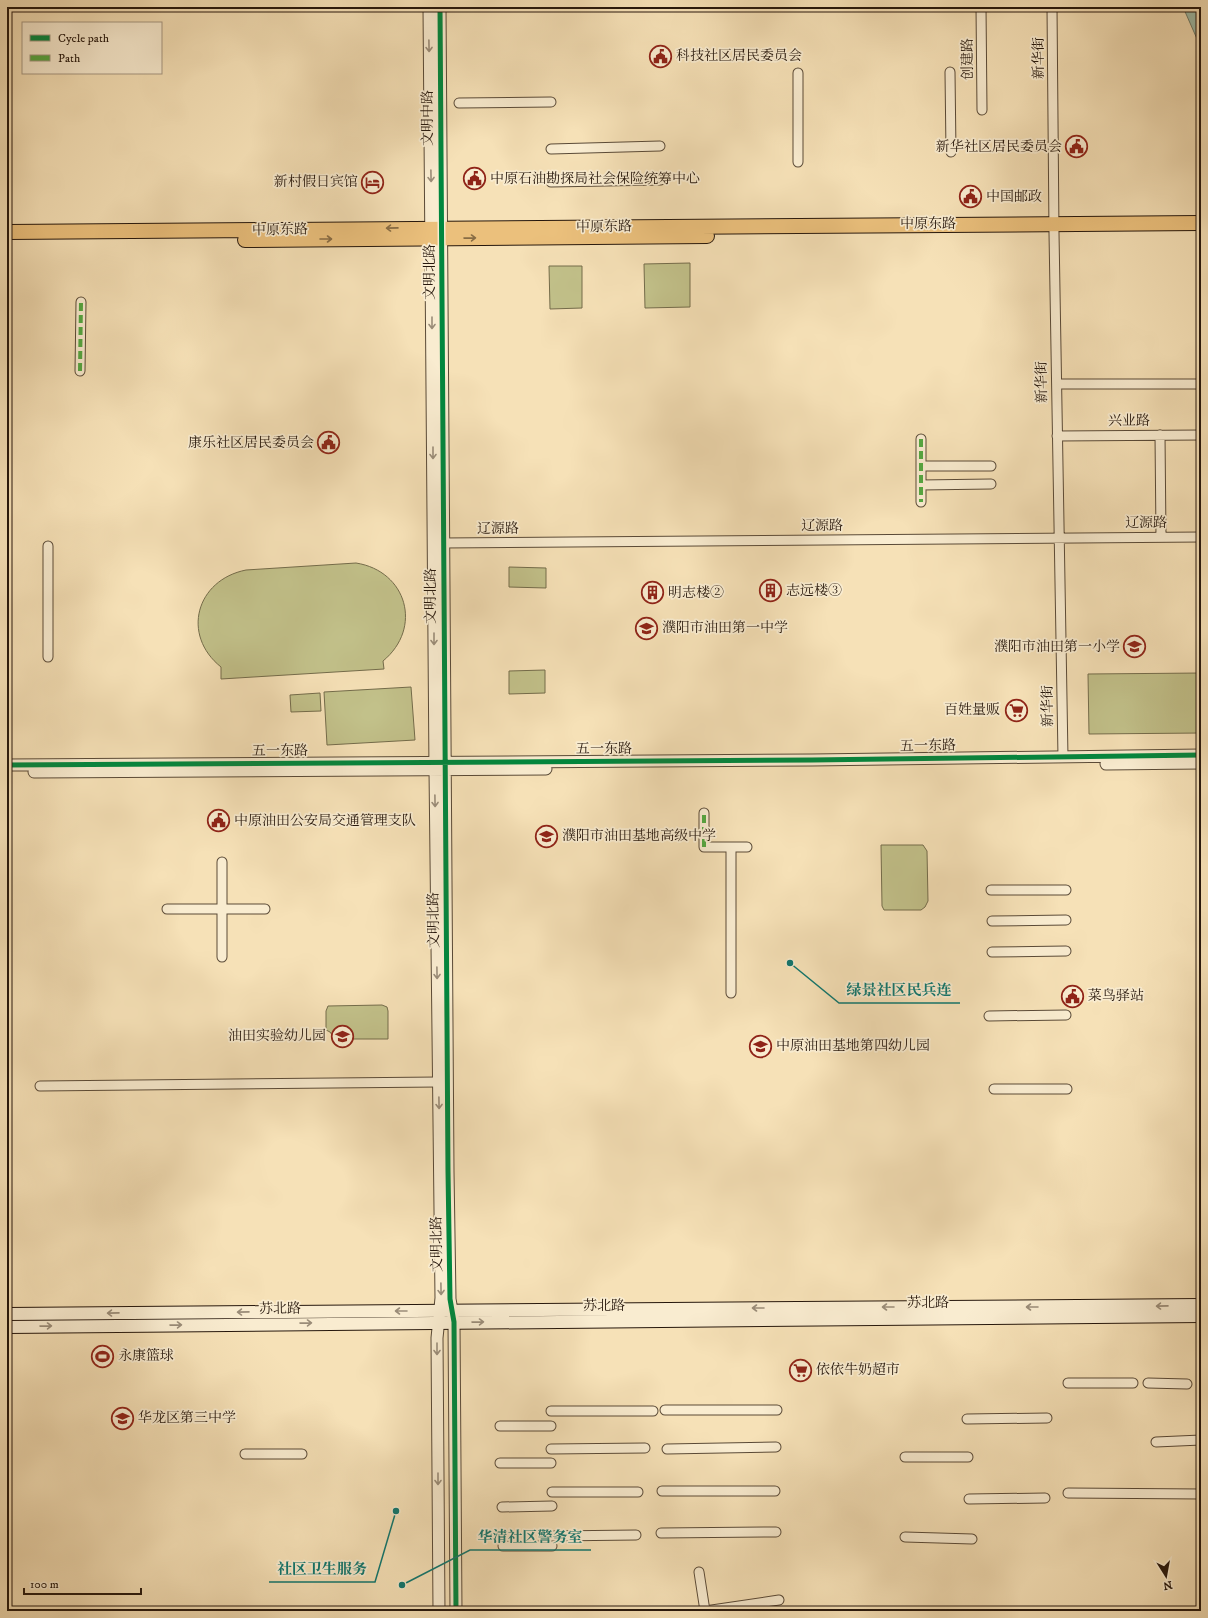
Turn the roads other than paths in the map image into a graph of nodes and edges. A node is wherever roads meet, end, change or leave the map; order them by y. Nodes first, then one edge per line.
1 (429, 7) edge
2 (440, 7) edge
3 (981, 7) edge
4 (1052, 7) edge
5 (950, 72) dead end
6 (798, 73) dead end
7 (551, 102) dead end
8 (459, 103) dead end
9 (982, 110) dead end
10 (660, 146) dead end
11 (551, 148) dead end
12 (951, 152) dead end
13 (798, 162) dead end
14 (661, 180) dead end
15 (551, 182) dead end
16 (1201, 223) edge
17 (1054, 228) junction
18 (1201, 231) edge
19 (7, 232) edge
20 (436, 233) junction
21 (7, 241) edge
22 (81, 302) dead end
23 (80, 371) dead end
24 (1056, 384) junction
25 (1201, 384) edge
26 (1160, 435) junction
27 (1201, 435) edge
28 (1057, 436) junction
29 (921, 439) dead end
30 (921, 466) junction
31 (991, 466) dead end
32 (991, 484) dead end
33 (921, 485) junction
34 (922, 502) dead end
35 (1161, 537) junction
36 (1201, 537) edge
37 (1059, 538) junction
38 (443, 543) junction
39 (48, 546) dead end
40 (48, 657) dead end
41 (1201, 755) edge
42 (1063, 757) junction
43 (1201, 764) edge
44 (7, 765) edge
45 (439, 766) junction
46 (7, 772) edge
47 (704, 813) dead end
48 (731, 847) junction
49 (747, 847) dead end
50 (222, 862) dead end
51 (992, 890) dead end
52 (1066, 890) dead end
53 (168, 909) dead end
54 (222, 909) junction
55 (265, 909) dead end
56 (992, 920) dead end
57 (1066, 920) dead end
58 (1066, 951) dead end
59 (992, 952) dead end
60 (222, 957) dead end
61 (731, 992) dead end
62 (1066, 1015) dead end
63 (989, 1016) dead end
64 (438, 1082) junction
65 (40, 1086) dead end
66 (994, 1089) dead end
67 (1067, 1089) dead end
68 (1201, 1305) edge
69 (7, 1314) edge
70 (439, 1316) junction
71 (453, 1316) junction
72 (1201, 1316) edge
73 (7, 1327) edge
74 (1068, 1383) dead end
75 (1148, 1383) dead end
76 (1133, 1384) dead end
77 (1187, 1384) dead end
78 (551, 1410) dead end
79 (665, 1410) dead end
80 (777, 1410) dead end
81 (653, 1411) dead end
82 (1047, 1418) dead end
83 (967, 1419) dead end
84 (500, 1426) dead end
85 (551, 1426) dead end
86 (1201, 1440) edge
87 (1156, 1442) dead end
88 (776, 1447) dead end
89 (645, 1448) dead end
90 (551, 1449) dead end
91 (667, 1449) dead end
92 (245, 1454) dead end
93 (302, 1454) dead end
94 (905, 1457) dead end
95 (968, 1457) dead end
96 (500, 1463) dead end
97 (551, 1463) dead end
98 (662, 1491) dead end
99 (775, 1491) dead end
100 (552, 1492) dead end
101 (638, 1492) dead end
102 (1068, 1493) dead end
103 (1201, 1494) edge
104 (1045, 1498) dead end
105 (969, 1499) dead end
106 (552, 1506) dead end
107 (502, 1507) dead end
108 (776, 1532) dead end
109 (661, 1534) dead end
110 (636, 1535) dead end
111 (552, 1536) dead end
112 (905, 1537) dead end
113 (972, 1539) dead end
114 (502, 1546) dead end
115 (552, 1546) dead end
116 (699, 1572) dead end
117 (779, 1600) dead end
118 (439, 1611) edge
119 (456, 1611) edge

1 -> 20 street, 文明中路
2 - 20 street, 文明中路
3 - 9 street, 创建路
4 - 17 street, 新华街
5 - 12 street
6 - 13 street
7 - 8 street
10 - 11 street
14 - 15 street
16 - 17 main road, 中原东路
17 - 18 main road, 中原东路
17 - 20 main road, 中原东路
17 - 24 street, 新华街
20 -> 19 main road, 中原东路
21 -> 20 main road, 中原东路
20 - 38 street, 文明北路
20 -> 45 street, 文明北路
22 - 23 street
24 - 25 street
24 - 28 street, 新华街
26 - 27 street, 兴业路
26 - 28 street, 兴业路
26 - 35 street
28 - 37 street, 新华街
29 - 30 street
30 - 31 street
30 - 33 street
32 - 33 street
33 - 34 street
35 - 36 street, 辽源路
35 - 37 street, 辽源路
37 - 38 street, 辽源路
37 - 42 street, 新华街
38 - 45 street, 文明北路
39 - 40 street
41 - 42 street, 五一东路
42 - 45 street, 五一东路
43 - 45 street, 五一东路
44 - 45 street, 五一东路
45 - 46 street, 五一东路
45 -> 64 street, 文明北路
45 - 71 street, 文明北路
47 - 48 street
48 - 49 street
48 - 61 street
50 - 54 street
51 - 52 street
53 - 54 street
54 - 55 street
54 - 60 street
56 - 57 street
58 - 59 street
62 - 63 street
64 - 65 street
64 -> 70 street, 文明北路
66 - 67 street
68 -> 71 main road, 苏北路
70 -> 69 main road, 苏北路
70 - 71 main road, 苏北路
73 -> 70 main road, 苏北路
70 -> 118 street, 文明北路
71 -> 72 main road, 苏北路
71 - 119 street, 文明北路
74 - 76 street
75 - 77 street
78 - 81 street
79 - 80 street
82 - 83 street
84 - 85 street
86 - 87 street
88 - 91 street
89 - 90 street
92 - 93 street
94 - 95 street
96 - 97 street
98 - 99 street
100 - 101 street
102 - 103 street
104 - 105 street
106 - 107 street
108 - 109 street
110 - 111 street
112 - 113 street
114 - 115 street
116 - 117 street

